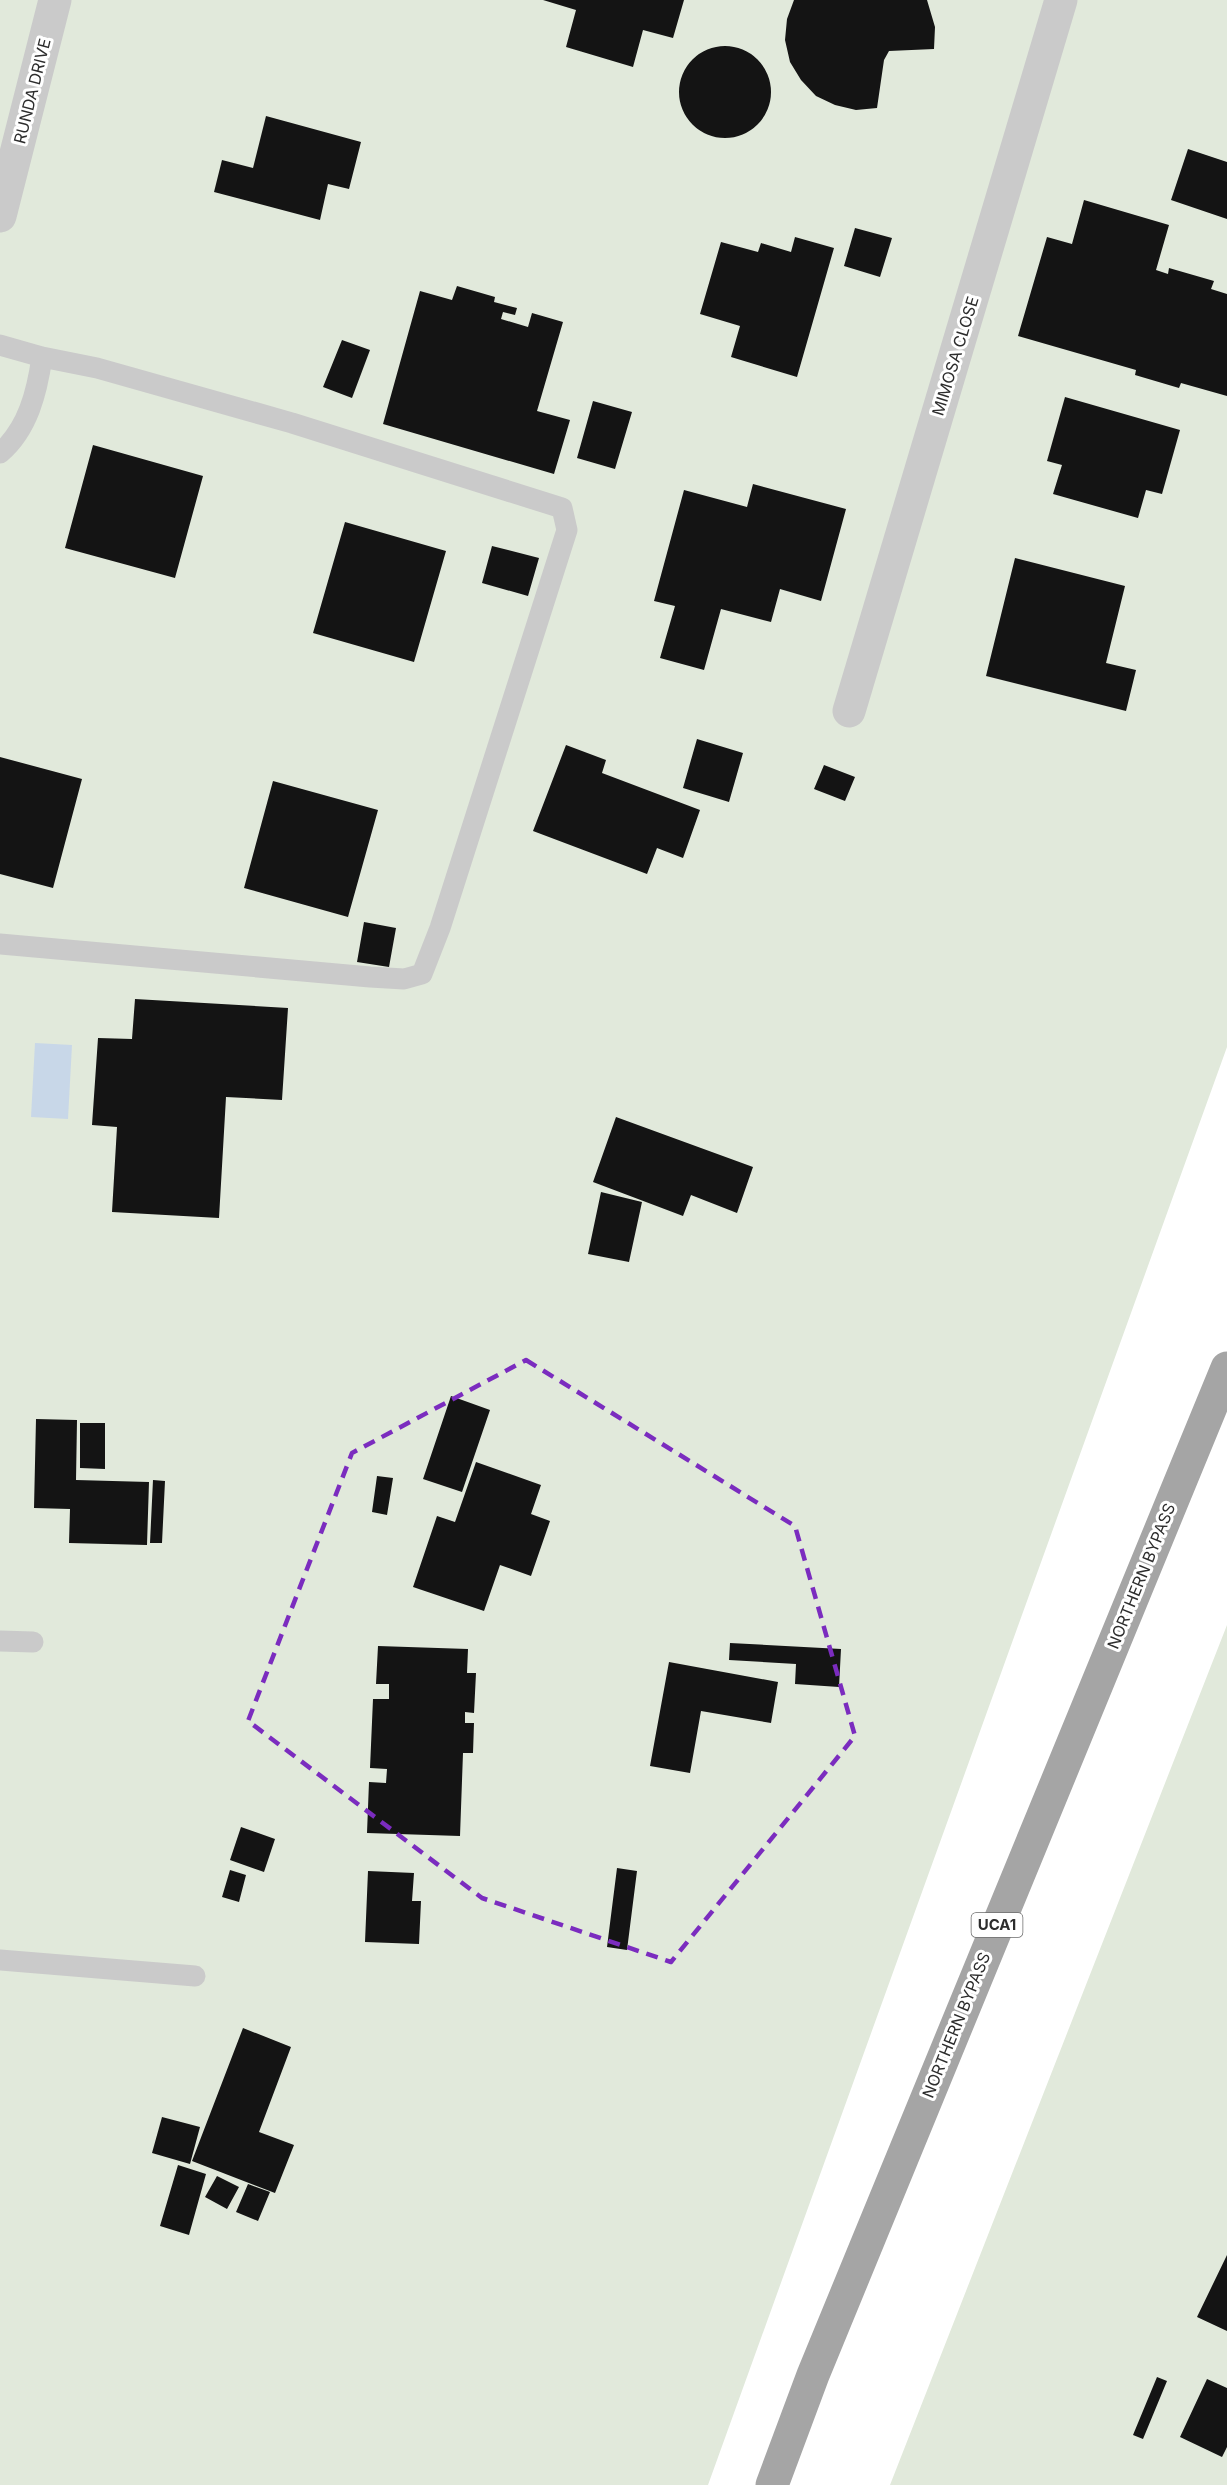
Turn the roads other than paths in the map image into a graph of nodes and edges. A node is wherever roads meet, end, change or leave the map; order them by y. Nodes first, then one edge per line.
1 (55, 0) edge
2 (1061, 0) edge
3 (0, 216) edge
4 (0, 345) edge
5 (42, 357) junction
6 (0, 453) edge
7 (849, 711) dead end
8 (0, 944) edge
9 (1227, 1368) edge
10 (0, 1641) edge
11 (33, 1642) dead end
12 (0, 1960) edge
13 (195, 1976) dead end
14 (772, 2485) edge

1 - 3 street, RUNDA DRIVE
2 - 7 street, MIMOSA CLOSE
4 - 5 lane
5 - 6 lane
5 - 8 lane
9 - 14 main road, NORTHERN BYPASS / UCA1
10 - 11 lane
12 - 13 lane

